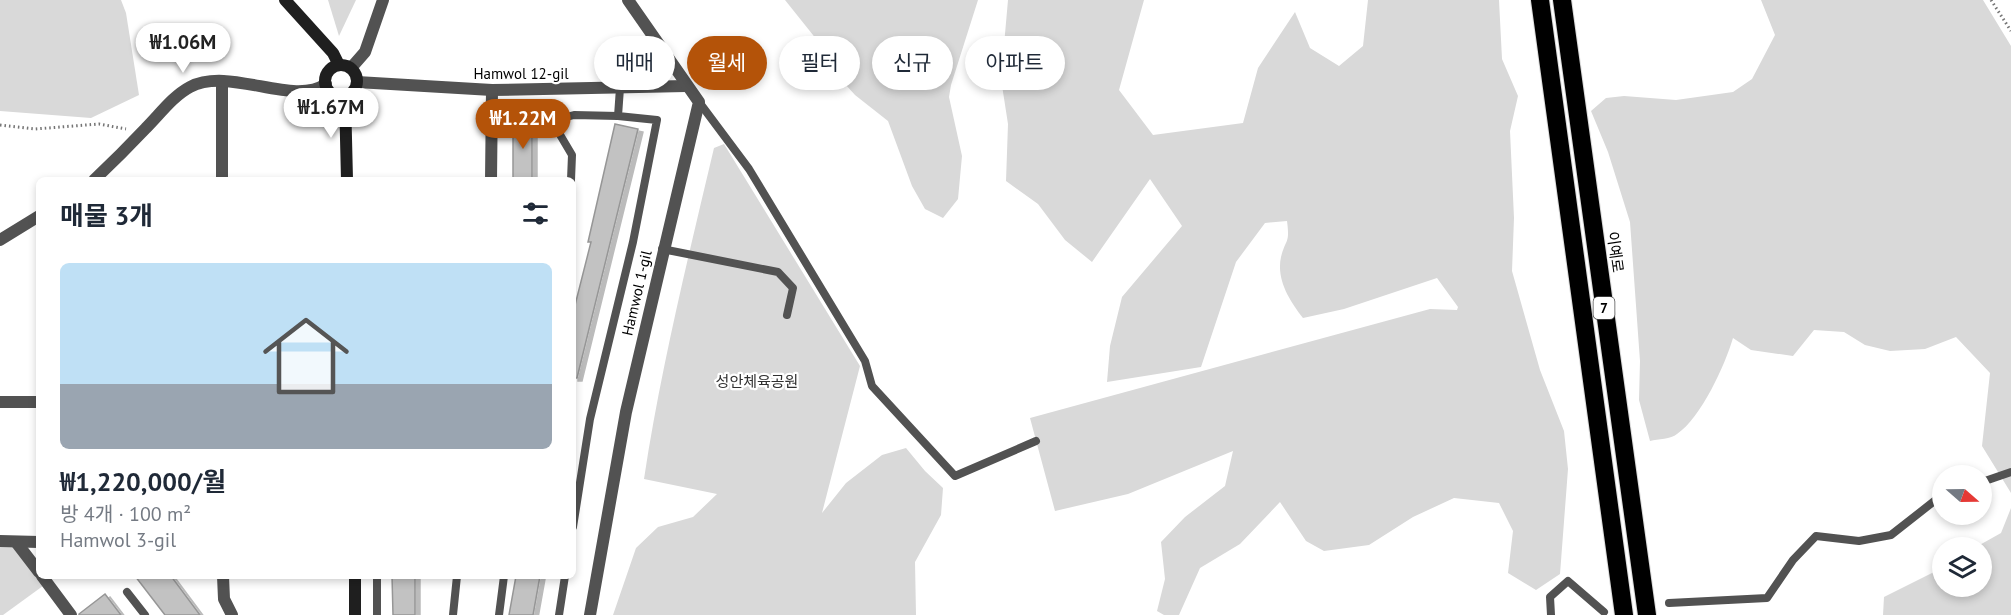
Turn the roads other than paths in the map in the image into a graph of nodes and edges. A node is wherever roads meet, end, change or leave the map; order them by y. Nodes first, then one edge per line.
1 (285, 0) edge
2 (383, 0) edge
3 (627, 0) edge
4 (1540, 0) edge
5 (1562, 0) edge
6 (345, 67) junction
7 (222, 81) junction
8 (357, 82) junction
9 (326, 84) junction
10 (675, 87) edge
11 (686, 87) junction
12 (594, 88) edge
13 (492, 90) junction
14 (620, 90) edge
15 (345, 97) junction
16 (699, 102) junction
17 (618, 116) junction
18 (97, 177) edge
19 (222, 177) edge
20 (347, 177) edge
21 (491, 177) edge
22 (571, 177) edge
23 (36, 218) edge
24 (0, 240) edge
25 (663, 249) junction
26 (787, 315) dead end
27 (0, 402) edge
28 (36, 402) edge
29 (1036, 441) dead end
30 (2011, 472) edge
31 (1992, 479) edge
32 (1932, 503) edge
33 (576, 508) edge
34 (0, 541) edge
35 (16, 542) junction
36 (36, 542) edge
37 (36, 569) edge
38 (44, 579) edge
39 (223, 579) edge
40 (355, 579) edge
41 (377, 579) edge
42 (457, 579) edge
43 (504, 579) edge
44 (565, 579) edge
45 (128, 592) dead end
46 (1669, 603) dead end
47 (1604, 612) dead end
48 (71, 615) edge
49 (145, 615) edge
50 (232, 615) edge
51 (355, 615) edge
52 (377, 615) edge
53 (453, 615) edge
54 (499, 615) edge
55 (559, 615) edge
56 (590, 615) edge
57 (1551, 615) edge
58 (1624, 615) edge
59 (1647, 615) edge

1 - 6 street
2 - 6 street
3 - 11 street
4 - 58 highway, 7
5 - 59 highway, 이예로 / 7
6 - 8 street
6 - 9 street
7 - 9 street
7 - 18 street
7 - 19 street
8 - 13 street, Hamwol 12-gil
8 - 15 street
9 - 15 street
10 - 11 street, Hamwol 12-gil
11 - 16 street
12 - 13 street, Hamwol 12-gil
13 - 21 street
14 - 17 lane
15 - 20 street
16 - 25 street, Hamwol 1-gil
16 - 29 lane
17 - 22 lane
17 - 33 lane
23 - 24 street
25 - 26 lane
25 - 56 street, Hamwol 1-gil
27 - 28 street
30 - 31 lane
32 - 46 lane
34 - 35 street
35 - 36 street
35 - 37 street
38 - 48 street
39 - 50 street
40 - 51 street
41 - 52 lane
42 - 53 lane
43 - 54 lane
44 - 55 lane
45 - 49 lane
47 - 57 lane

